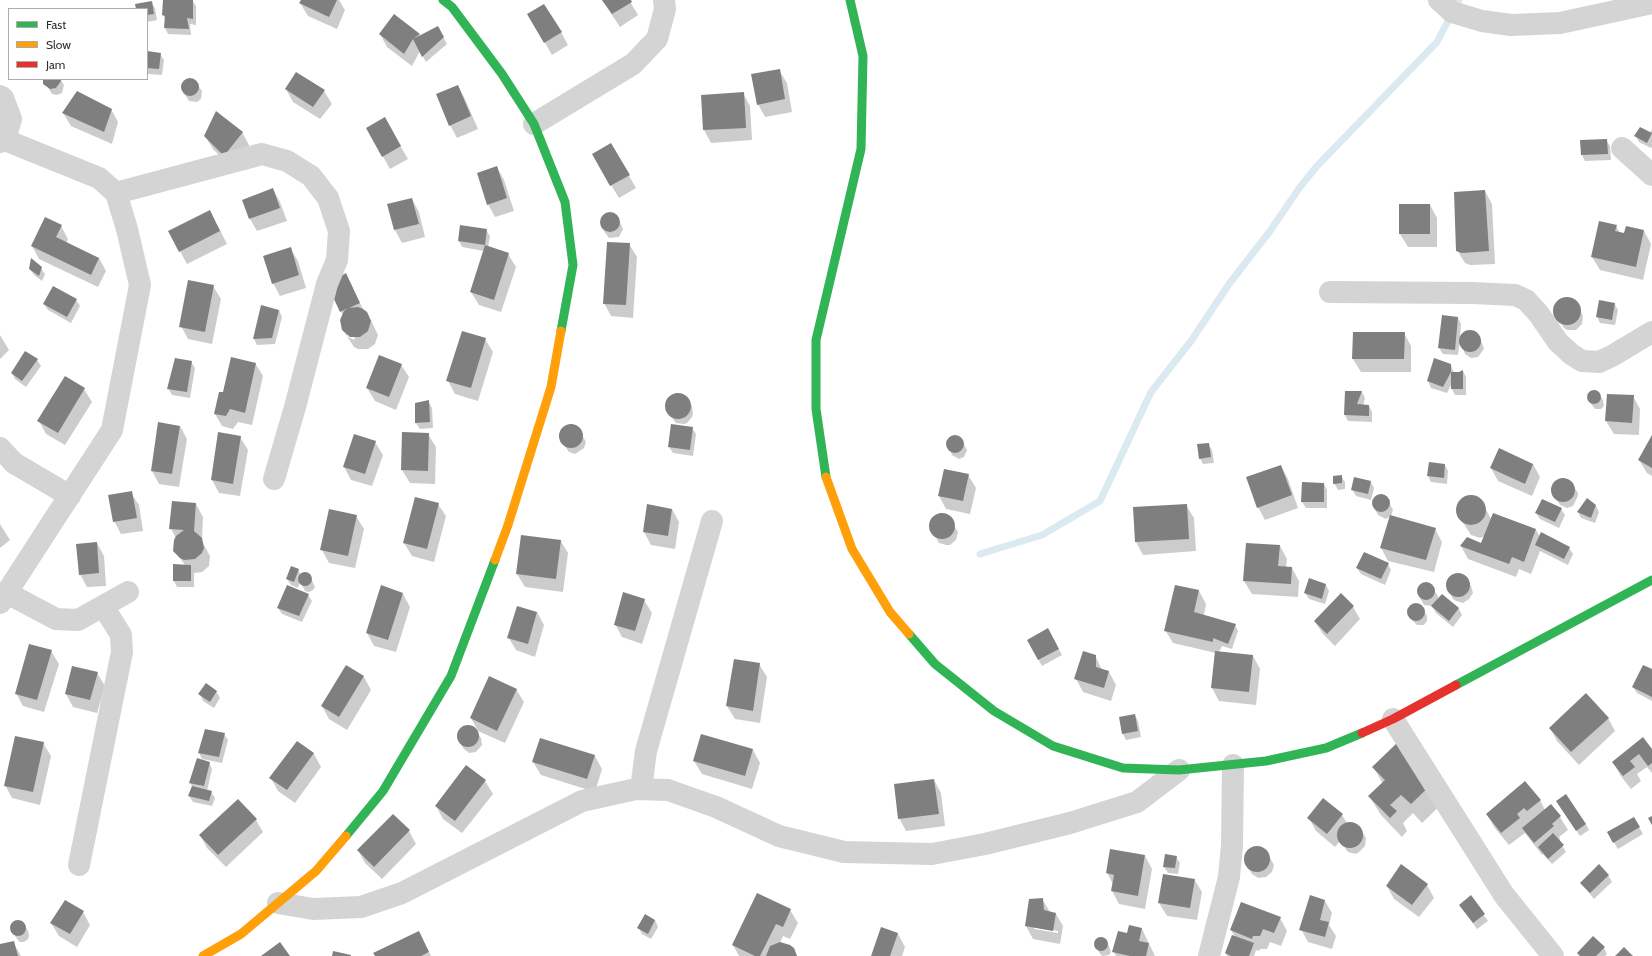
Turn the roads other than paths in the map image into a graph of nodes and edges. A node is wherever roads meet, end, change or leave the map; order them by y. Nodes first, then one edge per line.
1 (443, 0) edge
2 (664, 0) edge
3 (850, 0) edge
4 (1439, 0) edge
5 (1652, 3) edge
6 (0, 96) edge
7 (534, 124) junction
8 (2, 141) edge
9 (1622, 148) dead end
10 (1652, 175) edge
11 (116, 193) junction
12 (1330, 292) dead end
13 (1652, 332) edge
14 (0, 448) edge
15 (274, 479) dead end
16 (70, 496) junction
17 (712, 521) dead end
18 (1652, 580) edge
19 (128, 592) dead end
20 (3, 598) edge
21 (103, 606) junction
22 (1392, 719) junction
23 (1233, 765) junction
24 (1178, 770) junction
25 (641, 789) junction
26 (79, 865) dead end
27 (278, 903) junction
28 (203, 956) edge
29 (1209, 956) edge
30 (1553, 956) edge

1 - 7 street
2 - 7 street
3 - 24 street
4 - 5 street
6 - 8 street
7 - 27 street
8 - 11 street
9 - 10 street
11 - 15 street
11 - 16 street
12 - 13 street
14 - 16 street
16 - 20 street
17 - 25 street
18 - 22 street
19 - 21 street
20 - 21 street
21 - 26 street
22 - 23 street
22 - 30 street
23 - 24 street
23 - 29 street
24 - 25 street
25 - 27 street
27 - 28 street

